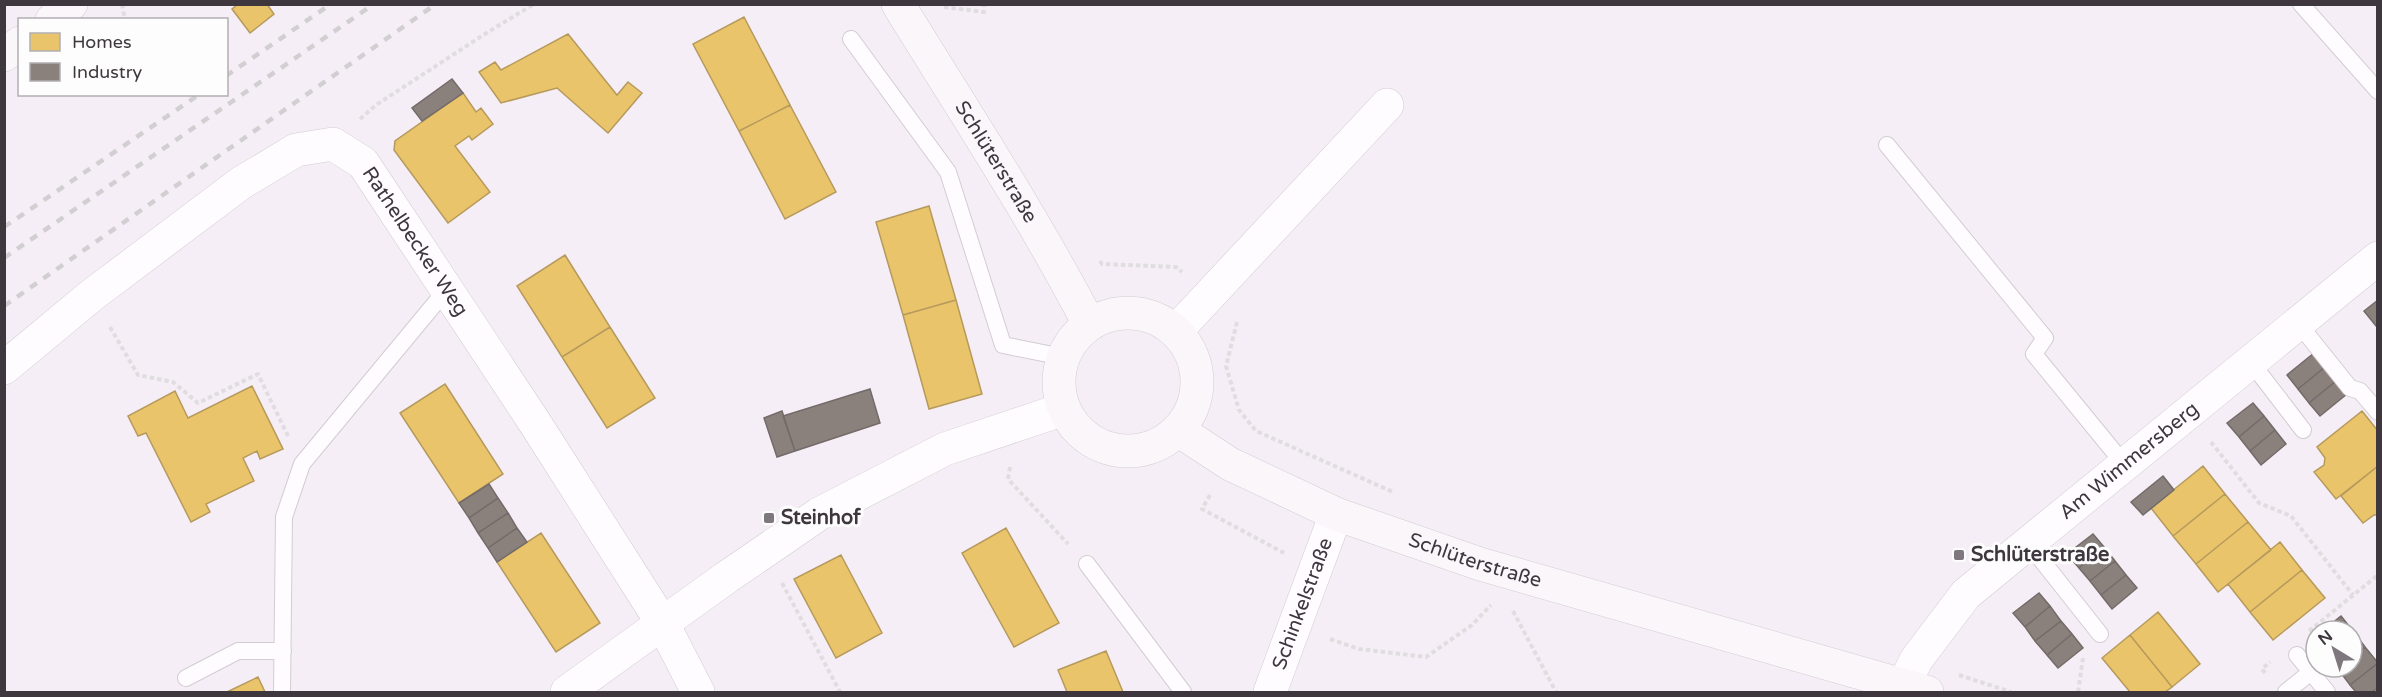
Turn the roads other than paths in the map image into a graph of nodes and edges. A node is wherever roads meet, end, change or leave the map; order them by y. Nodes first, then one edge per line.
1 (898, 4) edge
2 (2301, 4) edge
3 (851, 39) dead end
4 (18, 45) edge
5 (4, 55) edge
6 (2378, 91) edge
7 (1387, 105) dead end
8 (1887, 145) dead end
9 (2378, 258) edge
10 (447, 290) junction
11 (2298, 323) junction
12 (1089, 324) junction
13 (1176, 331) junction
14 (1063, 357) junction
15 (2250, 361) junction
16 (4, 368) edge
17 (1064, 409) junction
18 (2378, 412) edge
19 (1178, 430) junction
20 (2303, 430) dead end
21 (2124, 464) junction
22 (1336, 514) junction
23 (2028, 543) junction
24 (1087, 564) road end
25 (663, 624) junction
26 (2100, 634) dead end
27 (283, 651) junction
28 (2297, 655) dead end
29 (2304, 664) edge
30 (186, 678) dead end
31 (2304, 678) edge
32 (1916, 679) edge
33 (2316, 679) edge
34 (282, 693) edge
35 (567, 693) edge
36 (698, 693) edge
37 (1183, 693) edge
38 (1270, 693) edge
39 (2286, 693) edge
40 (2327, 693) edge

1 - 12 street, Schlüterstraße
2 - 6 lane
3 - 14 lane
4 - 5 street
7 - 13 street
8 - 21 lane
9 - 11 street, Am Wimmersberg
10 - 16 street, Rathelbecker Weg
10 - 25 street, Rathelbecker Weg
10 - 27 lane
11 - 15 street, Am Wimmersberg
11 - 18 lane
12 - 13 street
12 - 14 street
13 - 19 street
14 - 17 street
15 - 20 lane
15 - 21 street, Am Wimmersberg
17 - 19 street
17 - 25 street
19 - 22 street, Schlüterstraße
21 - 23 street, Am Wimmersberg
22 - 32 street, Schlüterstraße
22 - 38 street, Schinkelstraße
23 - 26 lane
23 - 32 street, Am Wimmersberg
24 - 37 lane
25 - 35 street
25 - 36 street, Rathelbecker Weg
27 - 30 lane
27 - 34 lane
28 - 29 lane
31 - 39 lane
33 - 40 lane

